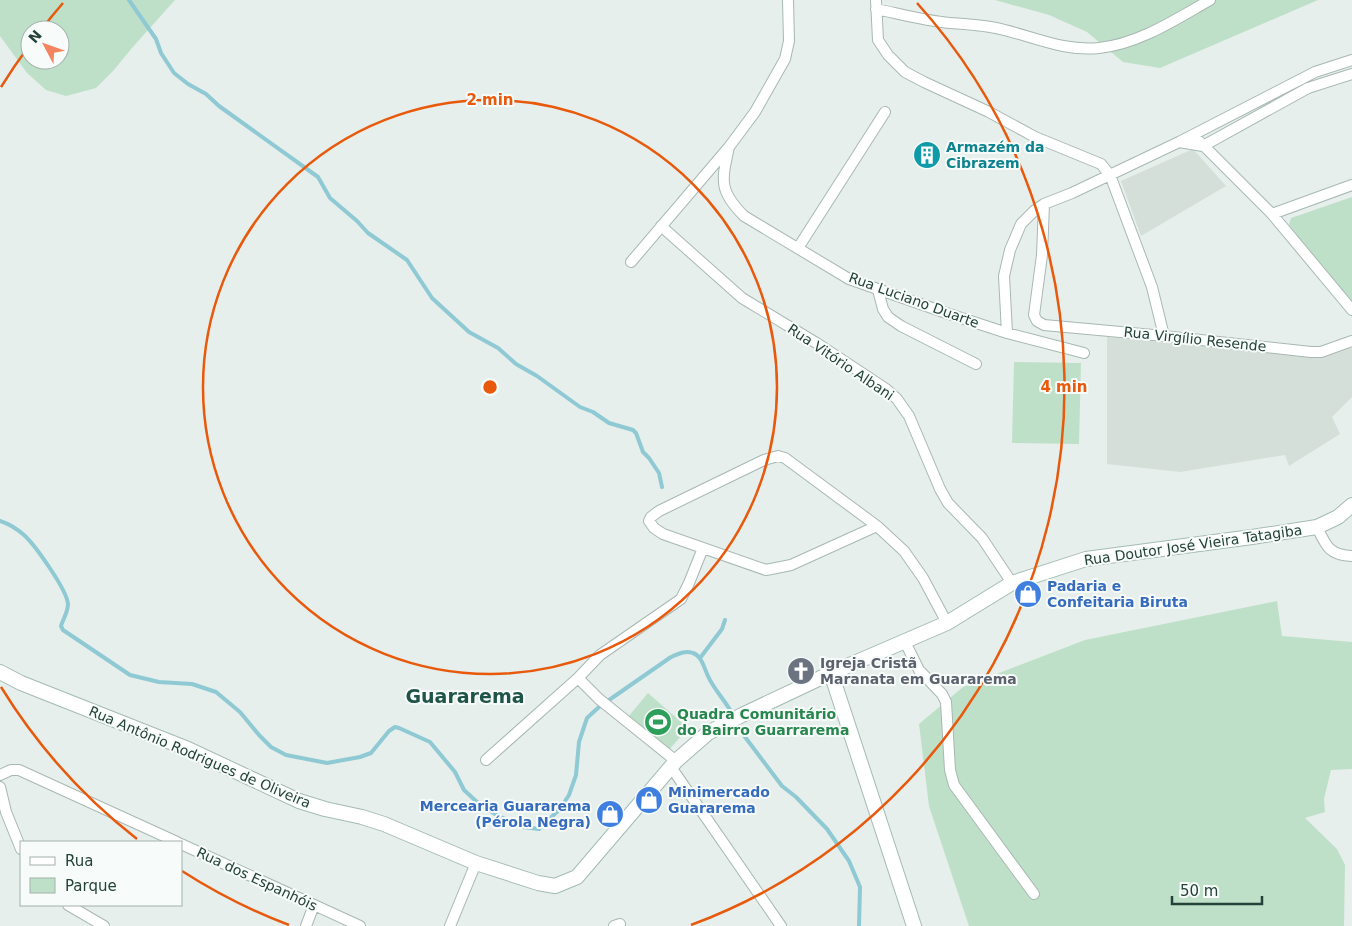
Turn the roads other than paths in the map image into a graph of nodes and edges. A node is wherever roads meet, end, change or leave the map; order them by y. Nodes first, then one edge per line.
1 (788, 0) edge
2 (1210, 0) edge
3 (876, 4) edge
4 (1352, 60) edge
5 (1315, 72) junction
6 (1352, 74) edge
7 (1319, 84) junction
8 (885, 112) dead end
9 (1193, 135) junction
10 (1179, 142) junction
11 (1203, 146) junction
12 (729, 147) junction
13 (1110, 175) junction
14 (1352, 185) edge
15 (1044, 204) junction
16 (1272, 214) junction
17 (661, 226) junction
18 (798, 248) junction
19 (631, 262) dead end
20 (878, 290) junction
21 (1352, 310) edge
22 (1007, 333) junction
23 (1164, 336) junction
24 (1352, 341) edge
25 (1084, 352) dead end
26 (976, 364) dead end
27 (1352, 505) edge
28 (876, 526) junction
29 (1317, 527) junction
30 (703, 548) junction
31 (1352, 556) edge
32 (1012, 583) junction
33 (947, 624) junction
34 (905, 642) junction
35 (0, 672) edge
36 (831, 673) junction
37 (578, 678) junction
38 (486, 760) dead end
39 (674, 764) junction
40 (0, 775) edge
41 (0, 787) edge
42 (175, 841) edge
43 (182, 844) edge
44 (20, 847) edge
45 (476, 863) junction
46 (1034, 894) dead end
47 (314, 905) junction
48 (70, 906) edge
49 (104, 926) edge
50 (306, 926) edge
51 (360, 926) edge
52 (450, 926) edge
53 (781, 926) edge
54 (914, 926) edge

1 - 12 street
2 - 3 street
3 - 13 street
4 - 5 street
5 - 7 street
5 - 9 street
6 - 7 street
7 - 11 street
8 - 18 street
9 - 10 street
9 - 11 street
10 - 11 street
10 - 13 street
11 - 16 street
12 - 17 street
12 - 18 street, Rua Luciano Duarte
13 - 15 street
13 - 23 street
14 - 16 street
15 - 22 street
15 - 23 street, Rua Virgílio Resende
16 - 21 street
17 - 19 street
17 - 32 street, Rua Vitório Albani
18 - 20 street, Rua Luciano Duarte
20 - 22 street, Rua Luciano Duarte
20 - 26 street
22 - 25 street, Rua Luciano Duarte
23 - 24 street, Rua Virgílio Resende
27 - 29 street, Rua Doutor José Vieira Tatagiba
28 - 30 street
28 - 30 street
28 - 33 street
29 - 31 street
29 - 32 street, Rua Doutor José Vieira Tatagiba
30 - 37 street
32 - 33 street, Rua Doutor José Vieira Tatagiba
33 - 34 street, Rua Doutor José Vieira Tatagiba
34 - 36 street, Rua Doutor José Vieira Tatagiba
34 - 46 street
35 - 45 street, Rua Antônio Rodrigues de Oliveira
36 - 39 street, Rua Antônio Rodrigues de Oliveira
36 - 54 street
37 - 38 street
37 - 39 street
39 - 45 street, Rua Antônio Rodrigues de Oliveira
39 - 53 street
40 - 42 street
41 - 44 street
43 - 47 street, Rua dos Espanhóis
45 - 52 street
47 - 50 street
47 - 51 street, Rua dos Espanhóis
48 - 49 street

